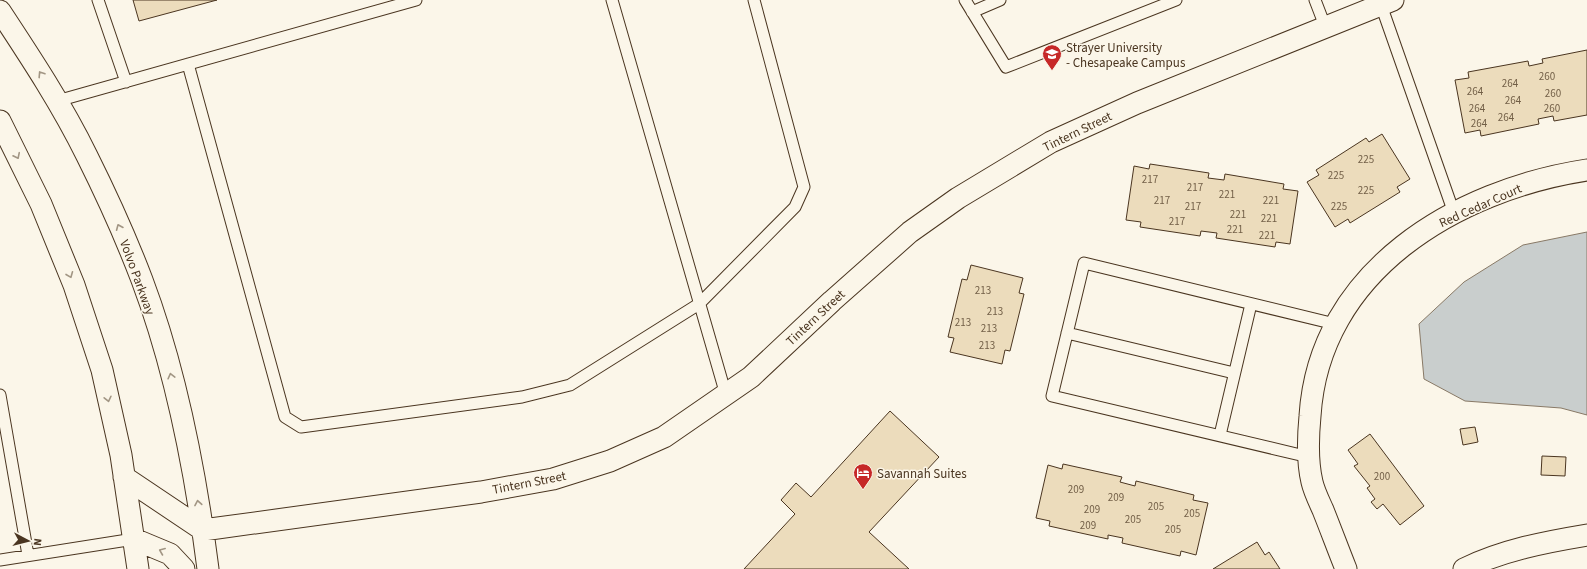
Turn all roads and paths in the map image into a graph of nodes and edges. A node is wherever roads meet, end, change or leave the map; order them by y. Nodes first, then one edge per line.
1 (98, 0) edge
2 (416, 0) edge
3 (612, 0) edge
4 (754, 0) edge
5 (965, 0) edge
6 (1000, 0) edge
7 (1176, 0) edge
8 (1315, 0) edge
9 (1387, 2) edge
10 (0, 10) edge
11 (972, 12) junction
12 (1325, 26) junction
13 (188, 64) junction
14 (126, 82) junction
15 (57, 101) junction
16 (0, 121) edge
17 (1587, 170) edge
18 (1454, 213) junction
19 (699, 304) junction
20 (1251, 304) junction
21 (1335, 324) junction
22 (1067, 333) junction
23 (1234, 373) junction
24 (0, 395) edge
25 (726, 395) junction
26 (1220, 435) junction
27 (1310, 457) junction
28 (124, 477) junction
29 (203, 530) junction
30 (1587, 535) edge
31 (134, 539) junction
32 (28, 555) junction
33 (0, 560) edge
34 (138, 569) edge
35 (184, 569) edge
36 (208, 569) edge
37 (1346, 569) edge
38 (1464, 569) edge

1 - 14 lane
2 - 13 lane
3 - 19 lane
4 - 19 lane
5 - 11 lane
6 - 11 lane
7 - 11 lane
8 - 12 lane
9 - 12 street, Tintern Street
9 - 18 lane
15 -> 10 street, Volvo Parkway
12 - 25 street, Tintern Street
13 - 14 lane
13 - 19 lane
14 - 15 lane
29 -> 15 street, Volvo Parkway
16 -> 28 street
17 - 18 street, Red Cedar Court
18 - 21 street, Red Cedar Court
19 - 25 lane
20 - 21 lane
20 - 22 lane
20 - 23 lane
21 - 27 street, Red Cedar Court
22 - 23 lane
22 - 26 lane
23 - 26 lane
24 - 32 lane
25 - 29 street, Tintern Street
26 - 27 lane
27 - 37 street, Red Cedar Court
28 - 29 street
28 - 31 street
29 - 36 street, Volvo Parkway
30 - 38 street
31 - 32 lane
31 - 34 street
35 -> 31 street
32 - 33 lane

